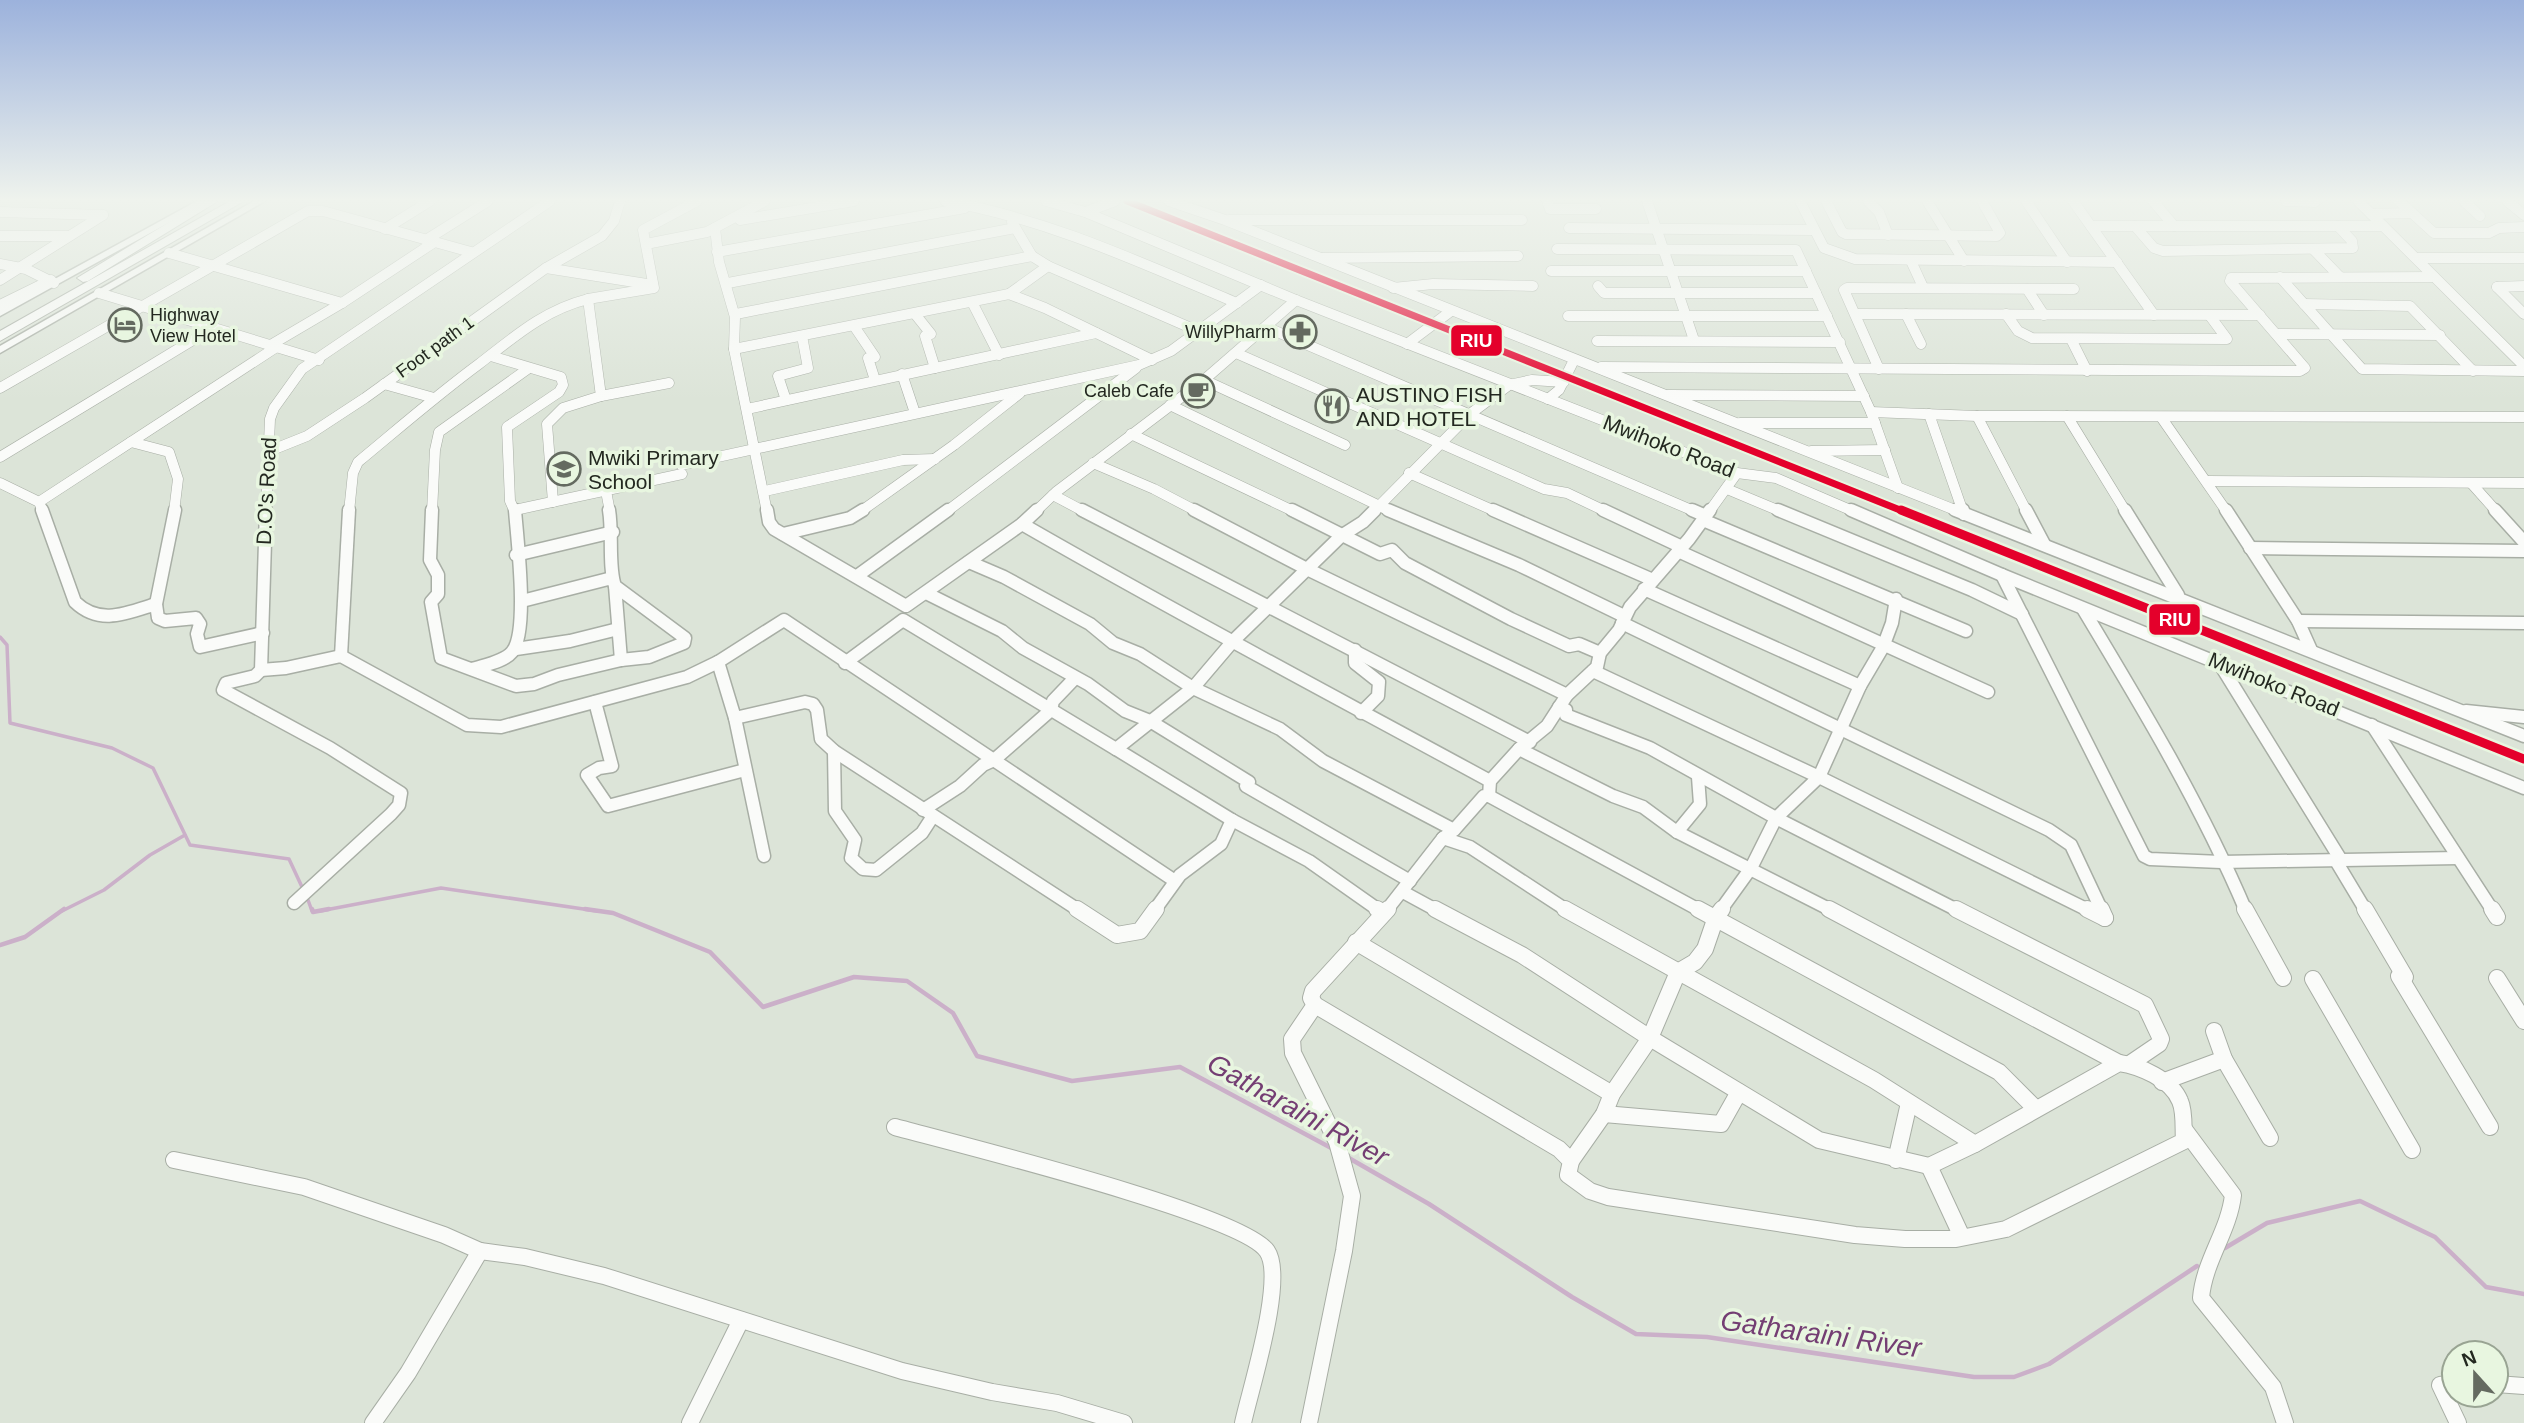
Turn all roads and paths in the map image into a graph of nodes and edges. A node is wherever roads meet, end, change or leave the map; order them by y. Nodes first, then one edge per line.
1 (20, 267) edge
2 (80, 267) edge
3 (101, 267) edge
4 (105, 267) edge
5 (124, 267) edge
6 (144, 267) edge
7 (209, 267) edge
8 (221, 267) edge
9 (393, 267) edge
10 (449, 267) edge
11 (651, 267) edge
12 (722, 267) edge
13 (809, 267) edge
14 (974, 267) edge
15 (1048, 267) edge
16 (1049, 267) edge
17 (1154, 267) edge
18 (1219, 267) edge
19 (1342, 267) edge
20 (1670, 267) edge
21 (1804, 267) edge
22 (1913, 267) edge
23 (2121, 267) edge
24 (2331, 267) edge
25 (2425, 267) edge
26 (23, 268) junction
27 (546, 268) joint
28 (1551, 271) dead end
29 (1671, 271) junction
30 (1806, 271) junction
31 (2434, 276) junction
32 (2280, 277) junction
33 (2340, 277) junction
34 (0, 280) edge
35 (53, 282) junction
36 (728, 283) junction
37 (75, 284) junction
38 (654, 285) junction
39 (1261, 285) junction
40 (1533, 286) dead end
41 (1598, 286) dead end
42 (2524, 286) edge
43 (1923, 287) junction
44 (1393, 288) junction
45 (2027, 289) junction
46 (2074, 289) dead end
47 (1678, 292) junction
48 (99, 293) junction
49 (1816, 293) junction
50 (1009, 294) junction
51 (589, 299) junction
52 (1296, 300) junction
53 (972, 302) junction
54 (342, 303) junction
55 (1237, 303) junction
56 (2304, 304) junction
57 (0, 305) edge
58 (141, 306) junction
59 (1451, 311) junction
60 (0, 313) edge
61 (2524, 313) edge
62 (736, 314) junction
63 (915, 314) junction
64 (1856, 314) junction
65 (1906, 314) junction
66 (2006, 314) junction
67 (2043, 315) junction
68 (2154, 315) junction
69 (2260, 315) junction
70 (1568, 316) dead end
71 (1686, 316) junction
72 (1827, 316) junction
73 (2210, 316) junction
74 (0, 326) edge
75 (854, 326) junction
76 (1266, 327) junction
77 (211, 329) junction
78 (1198, 331) junction
79 (1096, 333) junction
80 (2278, 334) junction
81 (2330, 334) junction
82 (2440, 335) junction
83 (802, 336) junction
84 (0, 337) edge
85 (2071, 340) junction
86 (1597, 341) dead end
87 (1694, 341) junction
88 (1840, 342) junction
89 (1407, 344) junction
90 (1921, 344) dead end
91 (272, 347) junction
92 (734, 349) junction
93 (0, 350) edge
94 (1236, 353) junction
95 (999, 355) junction
96 (491, 356) junction
97 (319, 360) junction
98 (1152, 360) junction
99 (1574, 360) junction
100 (1139, 365) junction
101 (1594, 367) junction
102 (529, 368) junction
103 (935, 368) junction
104 (1851, 368) junction
105 (1879, 369) junction
106 (2524, 369) edge
107 (2087, 371) junction
108 (2473, 371) junction
109 (902, 374) junction
110 (875, 380) junction
111 (1204, 380) junction
112 (1564, 382) junction
113 (669, 383) dead end
114 (384, 384) junction
115 (1509, 385) junction
116 (0, 388) edge
117 (1023, 390) junction
118 (1663, 395) junction
119 (601, 396) junction
120 (1864, 396) junction
121 (434, 398) junction
122 (786, 400) junction
123 (1548, 400) junction
124 (1170, 405) junction
125 (747, 409) junction
126 (915, 413) junction
127 (1470, 414) junction
128 (1929, 414) junction
129 (1977, 415) junction
130 (2067, 416) junction
131 (2161, 417) junction
132 (2524, 417) edge
133 (1873, 418) junction
134 (1732, 423) junction
135 (1131, 434) junction
136 (131, 442) junction
137 (1345, 444) dead end
138 (1443, 444) junction
139 (754, 448) junction
140 (1885, 450) junction
141 (267, 452) junction
142 (1807, 452) junction
143 (0, 457) edge
144 (936, 459) junction
145 (1093, 463) junction
146 (1409, 473) junction
147 (1737, 473) junction
148 (2207, 481) junction
149 (0, 483) edge
150 (2524, 483) edge
151 (2472, 484) junction
152 (1898, 488) junction
153 (1727, 489) junction
154 (606, 491) junction
155 (765, 491) junction
156 (1053, 495) junction
157 (39, 502) junction
158 (553, 502) junction
159 (1378, 506) junction
160 (515, 510) junction
161 (1964, 514) junction
162 (1705, 518) junction
163 (1022, 524) junction
164 (613, 532) junction
165 (783, 534) junction
166 (1341, 536) junction
167 (2524, 542) edge
168 (2045, 544) junction
169 (2250, 548) junction
170 (1680, 549) junction
171 (2524, 551) edge
172 (516, 555) junction
173 (969, 562) junction
174 (1307, 569) junction
175 (2002, 575) junction
176 (858, 576) junction
177 (613, 582) junction
178 (1649, 585) junction
179 (926, 593) junction
180 (2178, 596) junction
181 (1896, 599) junction
182 (522, 601) junction
183 (156, 604) junction
184 (1269, 608) junction
185 (2083, 608) junction
186 (2022, 614) junction
187 (1623, 619) junction
188 (2298, 621) junction
189 (2524, 623) edge
190 (618, 629) junction
191 (1966, 631) dead end
192 (263, 633) junction
193 (1233, 641) junction
194 (1883, 647) junction
195 (516, 649) junction
196 (1355, 650) junction
197 (2311, 650) junction
198 (1600, 653) junction
199 (341, 656) junction
200 (621, 660) junction
201 (2218, 661) junction
202 (718, 662) junction
203 (845, 663) junction
204 (472, 669) junction
205 (261, 670) junction
206 (1593, 671) junction
207 (1075, 678) junction
208 (1860, 686) junction
209 (1192, 688) junction
210 (1988, 692) dead end
211 (1563, 701) junction
212 (595, 702) junction
213 (1051, 710) junction
214 (2459, 711) junction
215 (1361, 713) junction
216 (2524, 717) edge
217 (735, 718) junction
218 (1150, 721) junction
219 (2372, 725) junction
220 (1840, 730) junction
221 (2524, 737) edge
222 (1525, 745) junction
223 (1116, 750) junction
224 (834, 751) junction
225 (994, 760) junction
226 (745, 770) junction
227 (1819, 776) junction
228 (1698, 777) junction
229 (2524, 788) edge
230 (1490, 789) junction
231 (928, 813) junction
232 (1776, 818) junction
233 (1231, 820) junction
234 (1677, 832) junction
235 (1448, 834) junction
236 (764, 856) dead end
237 (2458, 858) junction
238 (2339, 860) junction
239 (2225, 862) junction
240 (1751, 868) junction
241 (1175, 881) junction
242 (1406, 886) junction
243 (294, 903) dead end
244 (1383, 913) junction
245 (2497, 917) dead end
246 (1716, 918) junction
247 (1356, 942) junction
248 (1678, 972) junction
249 (2283, 978) dead end
250 (2497, 978) dead end
251 (2313, 979) dead end
252 (1315, 1004) junction
253 (2524, 1021) edge
254 (2214, 1031) dead end
255 (1650, 1038) junction
256 (2224, 1059) junction
257 (2125, 1063) junction
258 (2162, 1082) junction
259 (1740, 1092) junction
260 (1612, 1094) junction
261 (1909, 1102) junction
262 (2035, 1108) junction
263 (1604, 1114) junction
264 (895, 1127) dead end
265 (2490, 1127) dead end
266 (2184, 1129) junction
267 (2270, 1138) dead end
268 (1975, 1144) junction
269 (2412, 1150) dead end
270 (174, 1160) dead end
271 (1896, 1160) junction
272 (1571, 1161) junction
273 (1928, 1166) junction
274 (1962, 1237) junction
275 (480, 1251) junction
276 (741, 1320) junction
277 (373, 1423) edge
278 (690, 1423) edge
279 (1124, 1423) edge
280 (1243, 1423) edge
281 (1309, 1423) edge
282 (2285, 1423) edge

1 - 26 street
2 - 35 main road
3 - 37 highway
4 - 37 highway
5 - 84 highway
6 - 48 main road
7 - 58 street
8 - 54 street
9 - 54 street
10 - 97 street, D.O's Road
11 - 38 street
12 - 36 street
13 - 36 street
14 - 62 street
15 - 50 street
16 - 78 street
17 - 55 street
18 - 39 street, Mwihoko Road
19 - 44 street
20 - 29 street
21 - 30 street
22 - 43 street
23 - 68 street
24 - 33 street
25 - 31 street
26 - 34 street
26 - 35 street
27 - 38 street
27 - 114 street, Foot path 1
28 - 29 street
29 - 30 street
29 - 47 street
30 - 49 street
31 - 33 street
31 - 106 street
32 - 33 street
32 - 56 street
32 - 69 street
35 - 57 street
35 - 60 main road
36 - 62 street
37 - 74 highway
38 - 51 street
39 - 52 street, Mwihoko Road
39 - 55 street
40 - 44 street
41 - 47 street
42 - 61 street
43 - 45 street
43 - 64 street
44 - 59 street
45 - 46 street
45 - 67 street
47 - 49 street
47 - 71 street
48 - 58 street
48 - 93 main road
49 - 72 street
50 - 53 street
50 - 79 street
51 - 96 street
51 - 119 street
52 - 76 street
52 - 89 street, Mwihoko Road
53 - 63 street
53 - 95 street
54 - 91 street
55 - 78 street
56 - 81 street
56 - 82 street
58 - 77 street
58 - 116 street
59 - 89 street
59 - 99 street
62 - 92 street
63 - 75 street
63 - 103 street
64 - 65 street
64 - 105 street
65 - 66 street
65 - 90 street
66 - 67 street
66 - 85 street
67 - 68 street
68 - 73 street
69 - 73 street
69 - 80 street
70 - 71 street
71 - 72 street
71 - 87 street
72 - 88 street
73 - 85 street
75 - 83 street
75 - 110 street
76 - 94 street
76 - 127 street
77 - 91 street
77 - 143 street
78 - 98 street
79 - 95 street
79 - 98 street
80 - 81 street
80 - 107 street
81 - 82 street
81 - 108 street
82 - 108 street
83 - 92 street
83 - 122 street
85 - 107 street
86 - 87 street
87 - 88 street
88 - 104 street
89 - 115 street, Mwihoko Road
91 - 97 street
91 - 136 street
92 - 125 street
94 - 111 street
94 - 138 street
95 - 103 street
96 - 102 street
96 - 121 street
97 - 141 street, D.O's Road
98 - 100 street
99 - 101 street
99 - 112 street
100 - 117 street
100 - 176 street
101 - 104 street
101 - 118 street
102 - 160 street
102 - 204 street
103 - 109 street
104 - 105 street
104 - 120 street
105 - 107 street
106 - 108 street
109 - 110 street
109 - 126 street
110 - 122 street
111 - 124 street
111 - 137 street
112 - 115 street
112 - 123 street
113 - 119 street
114 - 121 street
114 - 141 street, Foot path 1
115 - 123 street, Mwihoko Road
115 - 127 street
117 - 126 street
117 - 144 street
118 - 120 street
118 - 134 street
119 - 158 street
120 - 133 street
121 - 199 street
122 - 125 street
123 - 147 street, Mwihoko Road
124 - 135 street
124 - 159 street
125 - 139 street
126 - 139 street
127 - 138 street
127 - 162 street
128 - 129 street
128 - 133 street
128 - 161 street
129 - 130 street
129 - 168 street
130 - 131 street
130 - 180 street
131 - 132 street
131 - 148 street
133 - 134 street
133 - 140 street
134 - 142 street
135 - 145 street
135 - 166 street
136 - 157 street
136 - 183 street
138 - 146 street
138 - 170 street
139 - 154 street
139 - 155 street
140 - 142 street
140 - 152 street
141 - 192 street, D.O's Road
142 - 152 street
144 - 155 street
144 - 165 street
145 - 156 street
145 - 174 street
146 - 159 street
146 - 178 street
147 - 153 street
147 - 175 street, Mwihoko Road
148 - 151 street
148 - 169 street
149 - 157 street
150 - 151 street
151 - 167 street
152 - 161 street
153 - 162 street
153 - 186 street
154 - 158 street
154 - 164 street
155 - 165 street
156 - 163 street
156 - 184 street
157 - 183 street
158 - 160 street
159 - 166 street
159 - 187 street
160 - 172 street
161 - 168 street
162 - 170 street
162 - 181 street
163 - 173 street
163 - 193 street
164 - 172 street
164 - 177 street
165 - 176 street
166 - 174 street
166 - 198 street
168 - 180 street
169 - 171 street
169 - 188 street
170 - 178 street
170 - 194 street
172 - 182 street
173 - 179 street
173 - 209 street
174 - 184 street
174 - 211 street
175 - 185 street, Mwihoko Road
175 - 186 street
176 - 179 street
177 - 182 street
177 - 190 street
177 - 200 street
178 - 187 street
178 - 208 street
179 - 207 street
180 - 197 street
181 - 191 street
181 - 194 street
182 - 195 street
183 - 192 street
184 - 193 street
184 - 196 street
185 - 201 street, Mwihoko Road
185 - 239 street
186 - 239 street
187 - 198 street
187 - 220 street
188 - 189 street
188 - 197 street
190 - 195 street
190 - 200 street
192 - 205 street, D.O's Road
193 - 209 street
193 - 215 street
194 - 208 street
194 - 210 street
195 - 204 street
196 - 215 street
196 - 222 street
197 - 214 street
198 - 206 street
199 - 205 street
199 - 212 street
200 - 204 street
201 - 219 street, Mwihoko Road
201 - 238 street
202 - 203 street
202 - 212 street
202 - 217 street
203 - 213 street
203 - 225 street
205 - 243 street
206 - 211 street
206 - 227 street
207 - 213 street
207 - 218 street
208 - 220 street
209 - 218 street
209 - 235 street
211 - 222 street
211 - 228 street
212 - 226 street
213 - 223 street
213 - 225 street
214 - 216 street
214 - 221 street
215 - 230 street
217 - 224 street
217 - 226 street
218 - 223 street
218 - 242 street
219 - 229 street, Mwihoko Road
219 - 237 street
220 - 227 street
220 - 227 street
222 - 230 street
222 - 234 street
223 - 233 street
224 - 231 street
224 - 231 street
225 - 231 street
225 - 241 street
226 - 236 street
227 - 232 street
228 - 232 street
228 - 234 street
230 - 235 street
230 - 246 street
231 - 241 street
232 - 240 street
232 - 257 street
233 - 241 street
233 - 244 street
234 - 240 street
235 - 242 street
235 - 248 street
237 - 238 street
237 - 245 street
238 - 239 street
238 - 265 street
239 - 249 street
240 - 246 street
240 - 257 street
242 - 244 street
242 - 255 street
244 - 247 street
246 - 248 street
246 - 262 street
247 - 252 street
247 - 260 street
248 - 255 street
248 - 261 street
250 - 253 street
251 - 269 street
252 - 272 street
252 - 281 street
254 - 256 street
255 - 259 street
255 - 260 street
256 - 258 street
256 - 267 street
257 - 258 street
257 - 262 street
258 - 266 street
259 - 263 street
259 - 271 street
260 - 263 street
261 - 268 street
261 - 271 street
262 - 268 street
263 - 272 street
264 - 280 street
266 - 274 street
266 - 282 street
268 - 273 street
270 - 275 street
271 - 273 street
272 - 274 street
273 - 274 street
275 - 276 street
275 - 277 street
276 - 278 street
276 - 279 street

